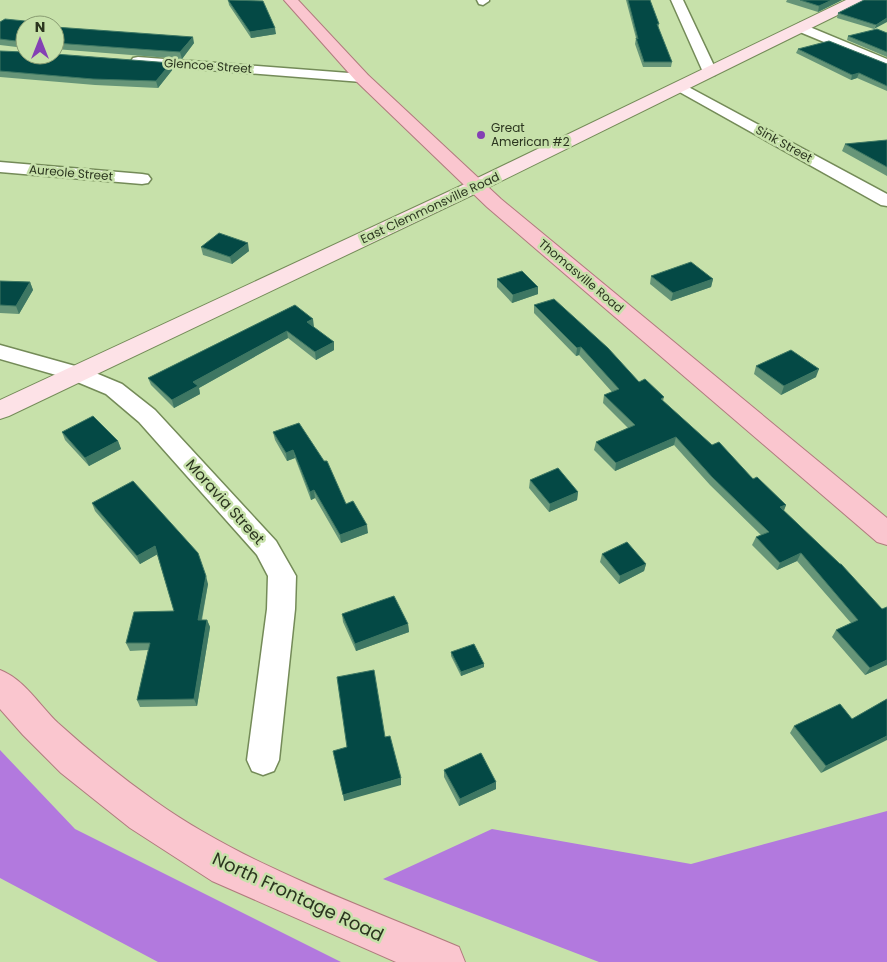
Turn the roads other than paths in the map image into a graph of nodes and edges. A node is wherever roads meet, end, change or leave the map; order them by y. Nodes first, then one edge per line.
1 (292, 0) edge
2 (677, 0) edge
3 (857, 0) edge
4 (800, 27) junction
5 (123, 60) edge
6 (887, 64) edge
7 (710, 72) junction
8 (362, 78) junction
9 (681, 88) junction
10 (0, 167) edge
11 (142, 180) dead end
12 (476, 186) junction
13 (887, 200) edge
14 (0, 352) edge
15 (78, 374) junction
16 (0, 410) edge
17 (887, 534) edge
18 (0, 685) edge
19 (263, 760) dead end
20 (444, 962) edge

1 - 8 main road, Thomasville Road
2 - 7 street
3 - 4 main road, East Clemmonsville Road
4 - 6 street
4 - 7 main road, East Clemmonsville Road
5 - 8 street, Glencoe Street
7 - 9 main road, East Clemmonsville Road
8 - 12 main road, Thomasville Road
9 - 12 main road, East Clemmonsville Road
9 - 13 street, Sink Street
10 - 11 street, Aureole Street
12 - 15 main road, East Clemmonsville Road
12 - 17 main road, Thomasville Road
14 - 15 street, Moravia Street
15 - 16 main road, East Clemmonsville Road
15 - 19 street, Moravia Street
18 - 20 main road, North Frontage Road

